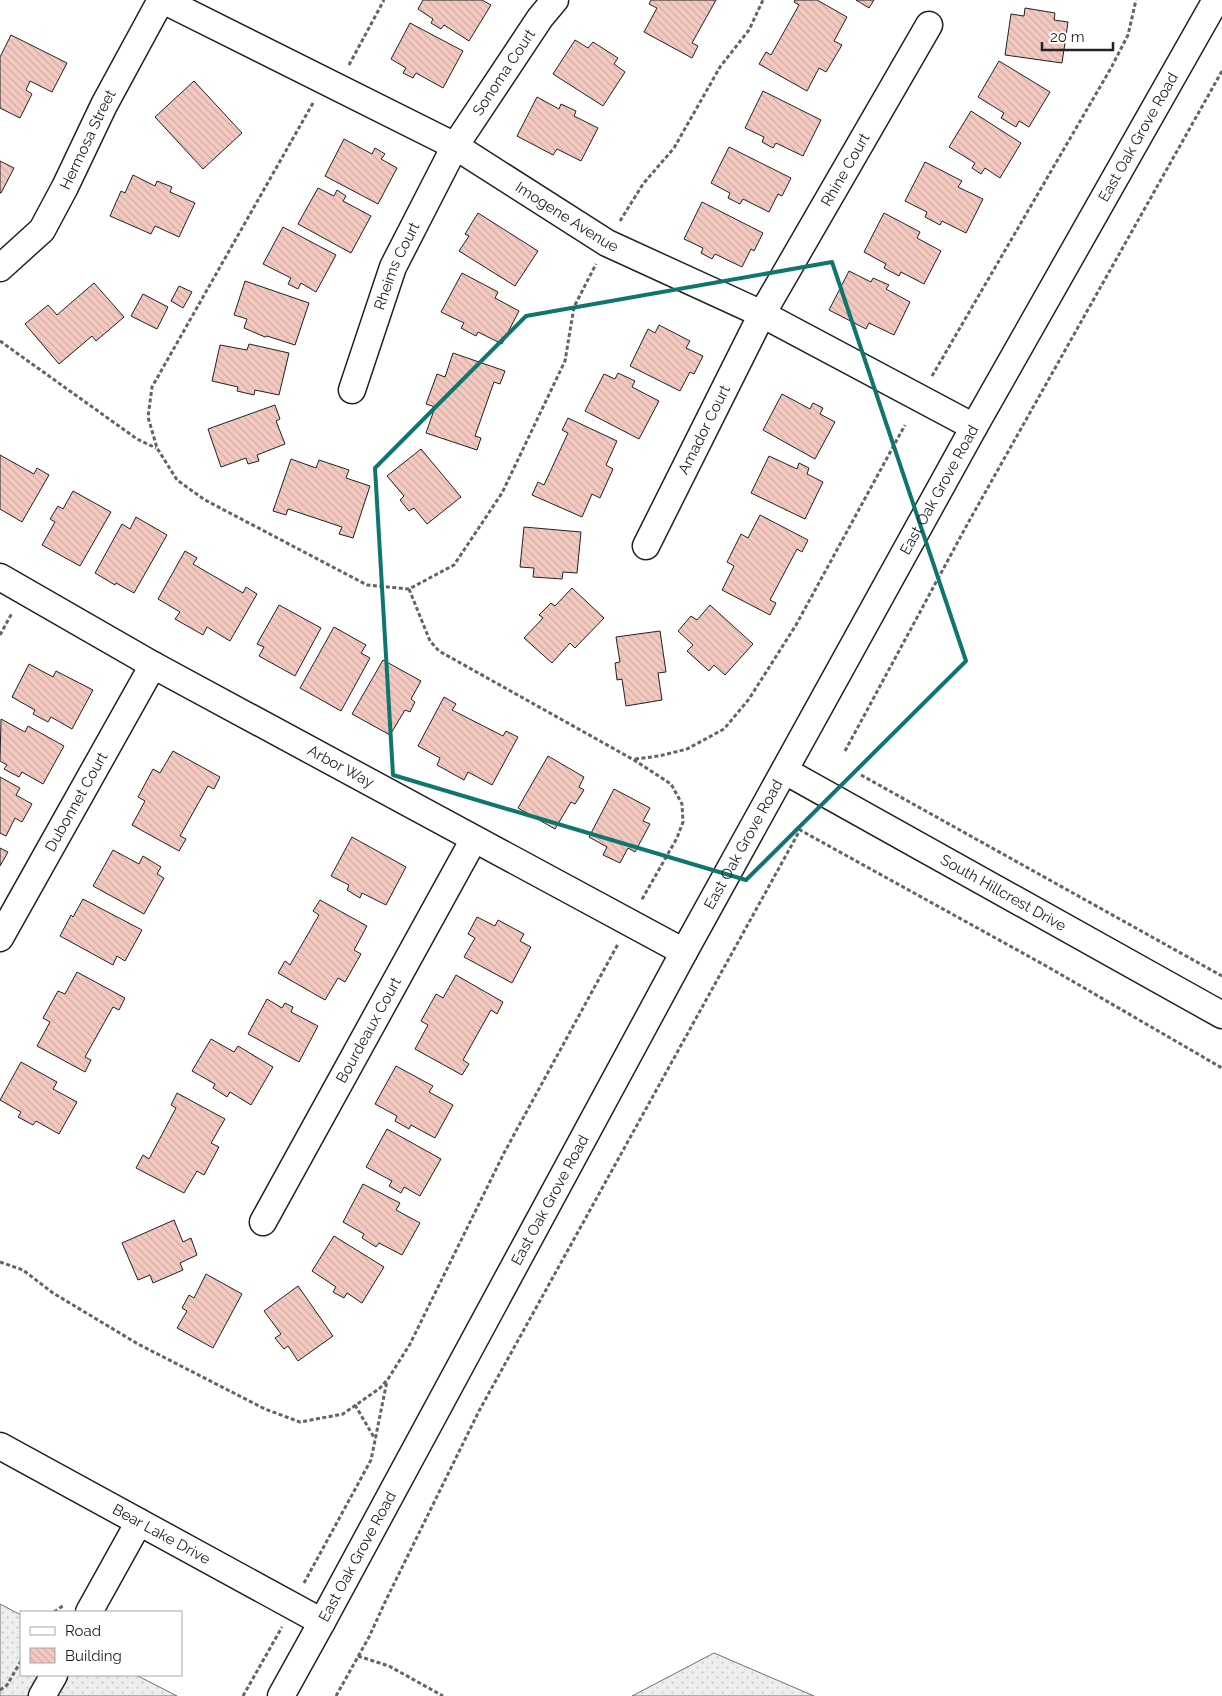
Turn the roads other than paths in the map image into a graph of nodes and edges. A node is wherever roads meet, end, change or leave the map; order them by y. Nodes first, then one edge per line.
1 (162, 0) edge
2 (555, 0) edge
3 (1216, 0) edge
4 (929, 25) dead end
5 (456, 146) junction
6 (0, 268) edge
7 (762, 314) junction
8 (352, 390) dead end
9 (974, 427) junction
10 (646, 546) dead end
11 (0, 577) edge
12 (153, 665) junction
13 (785, 771) junction
14 (474, 839) junction
15 (0, 938) edge
16 (684, 952) junction
17 (1222, 1015) edge
18 (264, 1222) dead end
19 (0, 1446) edge
20 (139, 1522) junction
21 (89, 1611) edge
22 (322, 1622) junction
23 (53, 1676) edge
24 (42, 1696) edge
25 (281, 1696) edge

1 - 5 street, Imogene Avenue
1 - 6 street, Hermosa Street
2 - 5 street, Sonoma Court
3 - 9 street, East Oak Grove Road
4 - 7 street, Rhine Court
5 - 7 street, Imogene Avenue
5 - 8 street, Rheims Court
7 - 9 street, Imogene Avenue
7 - 10 street, Amador Court
9 - 13 street, East Oak Grove Road
11 - 12 street, Arbor Way
12 - 14 street, Arbor Way
12 - 15 street, Dubonnet Court
13 - 16 street, East Oak Grove Road
13 - 17 street, South Hillcrest Drive
14 - 16 street, Arbor Way
14 - 18 street, Bourdeaux Court
16 - 22 street, East Oak Grove Road
19 - 20 street, Bear Lake Drive
20 - 21 street
20 - 22 street, Bear Lake Drive
22 - 25 street, East Oak Grove Road
23 - 24 street

